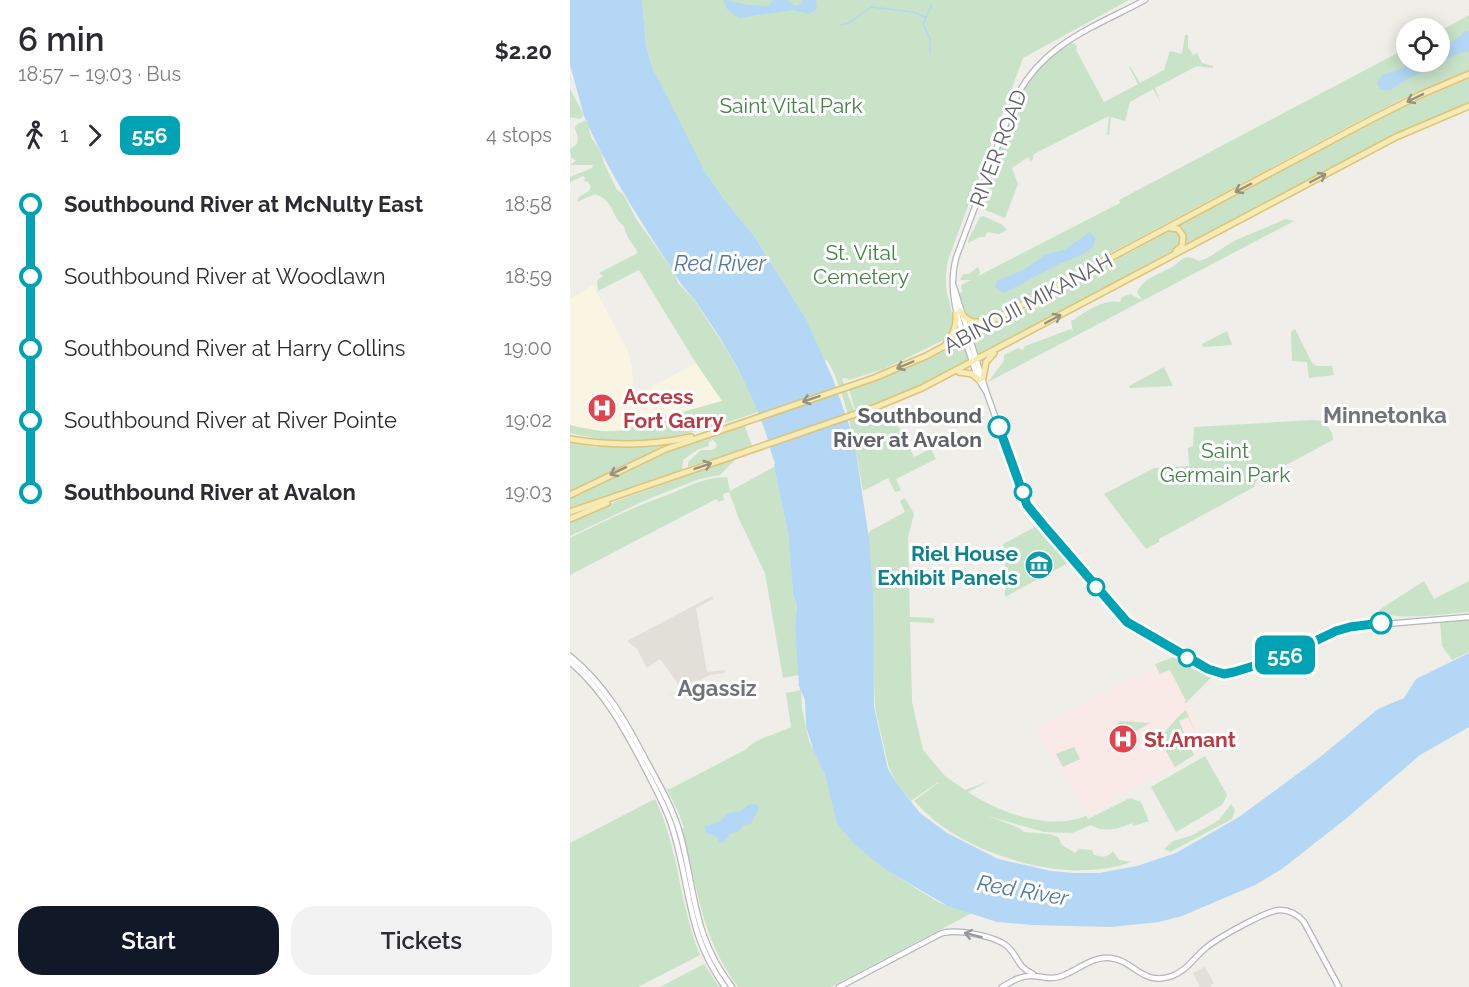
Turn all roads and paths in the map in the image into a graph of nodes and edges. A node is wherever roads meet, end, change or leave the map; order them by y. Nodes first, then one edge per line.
1 (1144, 0) edge
2 (1469, 74) edge
3 (1469, 106) edge
4 (1168, 228) junction
5 (1136, 275) junction
6 (958, 313) junction
7 (994, 321) junction
8 (966, 336) junction
9 (1002, 346) junction
10 (943, 348) junction
11 (975, 361) junction
12 (946, 377) junction
13 (981, 379) junction
14 (724, 429) junction
15 (570, 439) edge
16 (648, 485) junction
17 (570, 495) edge
18 (570, 512) edge
19 (570, 519) edge
20 (1469, 617) edge
21 (570, 656) edge
22 (570, 662) edge
23 (1019, 964) junction
24 (1038, 977) junction
25 (1016, 980) junction
26 (725, 987) edge
27 (732, 987) edge
28 (839, 987) edge
29 (1002, 987) edge
30 (1339, 987) edge

1 - 6 street, RIVER ROAD
2 -> 4 main road, ABINOJII MIKANAH
5 -> 3 main road, ABINOJII MIKANAH
4 - 5 main road
4 - 7 main road, ABINOJII MIKANAH
9 -> 5 main road, ABINOJII MIKANAH
6 - 7 main road
6 - 8 street, RIVER ROAD
6 - 10 main road
7 - 8 main road, ABINOJII MIKANAH
8 - 10 main road, ABINOJII MIKANAH
8 - 11 street, RIVER ROAD
9 - 11 main road, ABINOJII MIKANAH
9 - 13 main road
10 -> 14 main road, ABINOJII MIKANAH
11 - 12 main road, ABINOJII MIKANAH
11 - 13 street, RIVER ROAD
12 - 13 main road
16 -> 12 main road, ABINOJII MIKANAH
13 - 20 street, RIVER ROAD
14 - 15 main road
14 -> 17 main road, ABINOJII MIKANAH
16 - 18 main road, ABINOJII MIKANAH
16 - 19 main road
21 - 27 street
22 - 26 street
23 - 24 street
23 - 25 street
23 -> 28 street
24 - 25 street
24 - 30 street
25 - 29 street

